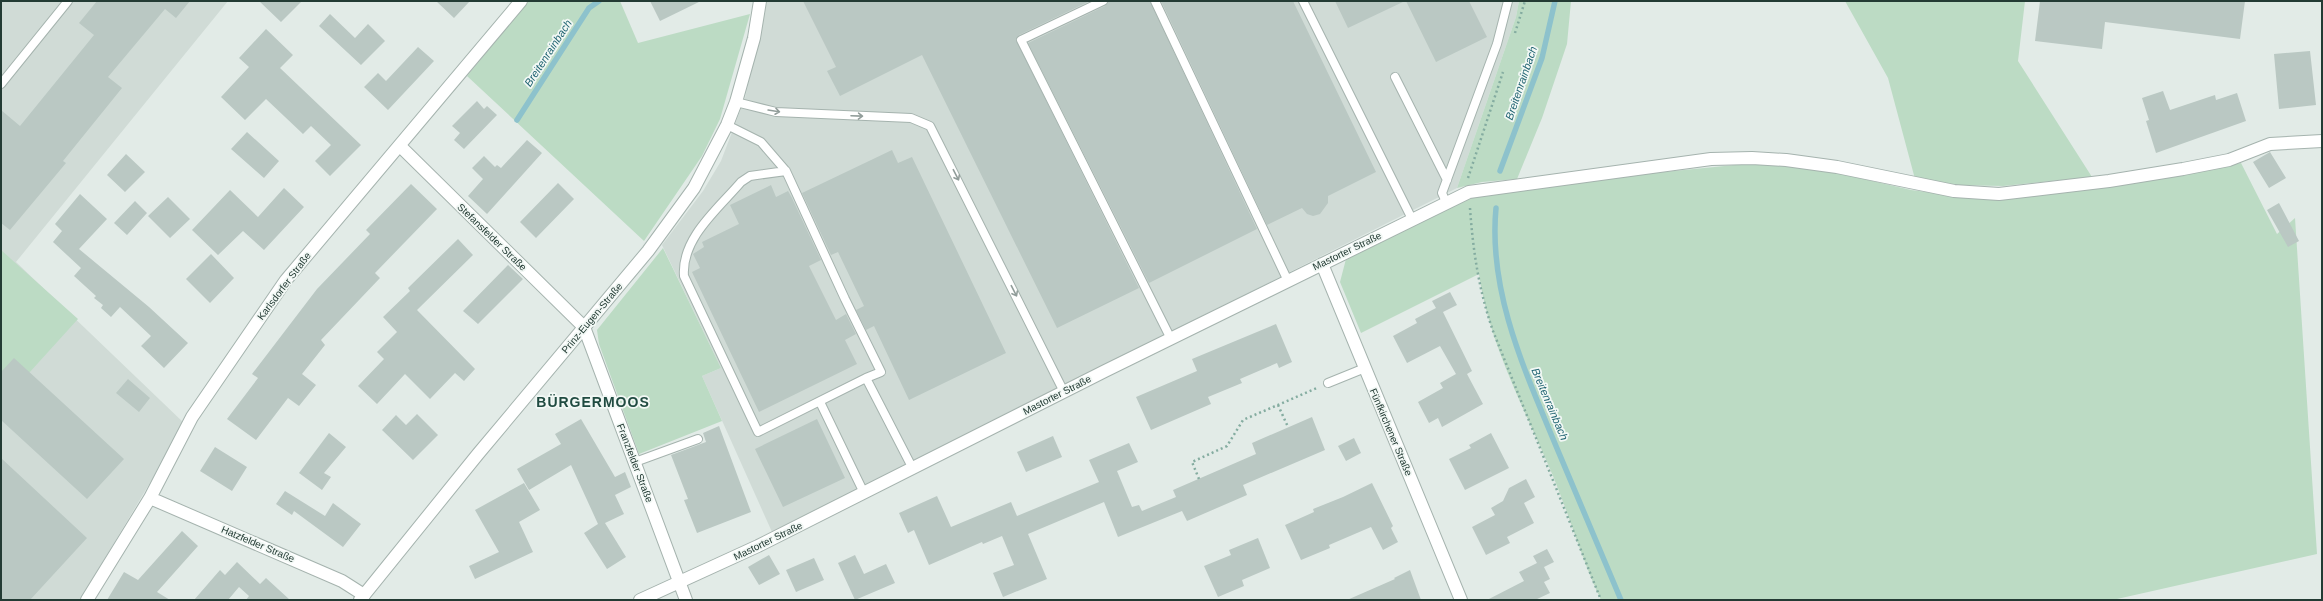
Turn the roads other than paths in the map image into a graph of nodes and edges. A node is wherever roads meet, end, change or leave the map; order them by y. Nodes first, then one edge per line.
1 (68, 1) edge
2 (521, 1) edge
3 (760, 1) edge
4 (1103, 1) edge
5 (1154, 1) edge
6 (1303, 1) edge
7 (1508, 1) edge
8 (1395, 77) dead end
9 (1, 84) edge
10 (736, 102) junction
11 (727, 124) junction
12 (2322, 141) edge
13 (400, 146) junction
14 (786, 171) junction
15 (1447, 180) junction
16 (1446, 202) junction
17 (1412, 219) junction
18 (1322, 264) junction
19 (1288, 281) junction
20 (584, 327) junction
21 (1171, 339) junction
22 (1365, 368) junction
23 (866, 378) junction
24 (1328, 384) road end
25 (1064, 392) junction
26 (820, 402) junction
27 (698, 439) dead end
28 (635, 462) junction
29 (913, 469) junction
30 (864, 493) junction
31 (150, 498) junction
32 (679, 582) junction
33 (362, 597) edge
34 (86, 600) edge
35 (640, 600) edge
36 (686, 600) edge
37 (1461, 600) edge

1 - 9 lane
2 - 13 street, Karlsdorfer Straße
3 - 10 street, Prinz-Eugen-Straße
4 - 21 lane
5 - 19 lane
6 - 17 lane
7 - 15 lane
8 - 15 lane
10 - 11 street, Prinz-Eugen-Straße
10 -> 25 lane
11 - 14 lane
11 - 20 street, Prinz-Eugen-Straße
12 - 16 street, Mastorter Straße
13 - 20 street, Stefansfelder Straße
13 - 31 street, Karlsdorfer Straße
14 - 23 lane
14 - 26 lane
15 - 16 lane
16 - 17 street, Mastorter Straße
17 - 18 street, Mastorter Straße
18 - 19 street, Mastorter Straße
18 - 22 street, Fünfkirchener Straße
19 - 21 street, Mastorter Straße
20 - 28 street, Franzfelder Straße
20 - 33 street, Prinz-Eugen-Straße
21 - 25 street, Mastorter Straße
22 - 24 lane
22 - 37 street, Fünfkirchener Straße
23 - 26 lane
23 - 29 lane
25 - 29 street, Mastorter Straße
26 - 30 lane
27 - 28 lane
28 - 32 street, Franzfelder Straße
29 - 30 street, Mastorter Straße
30 - 32 street, Mastorter Straße
31 - 33 street, Hatzfelder Straße
31 - 34 street, Karlsdorfer Straße
32 - 35 street, Mastorter Straße
32 - 36 street, Franzfelder Straße

